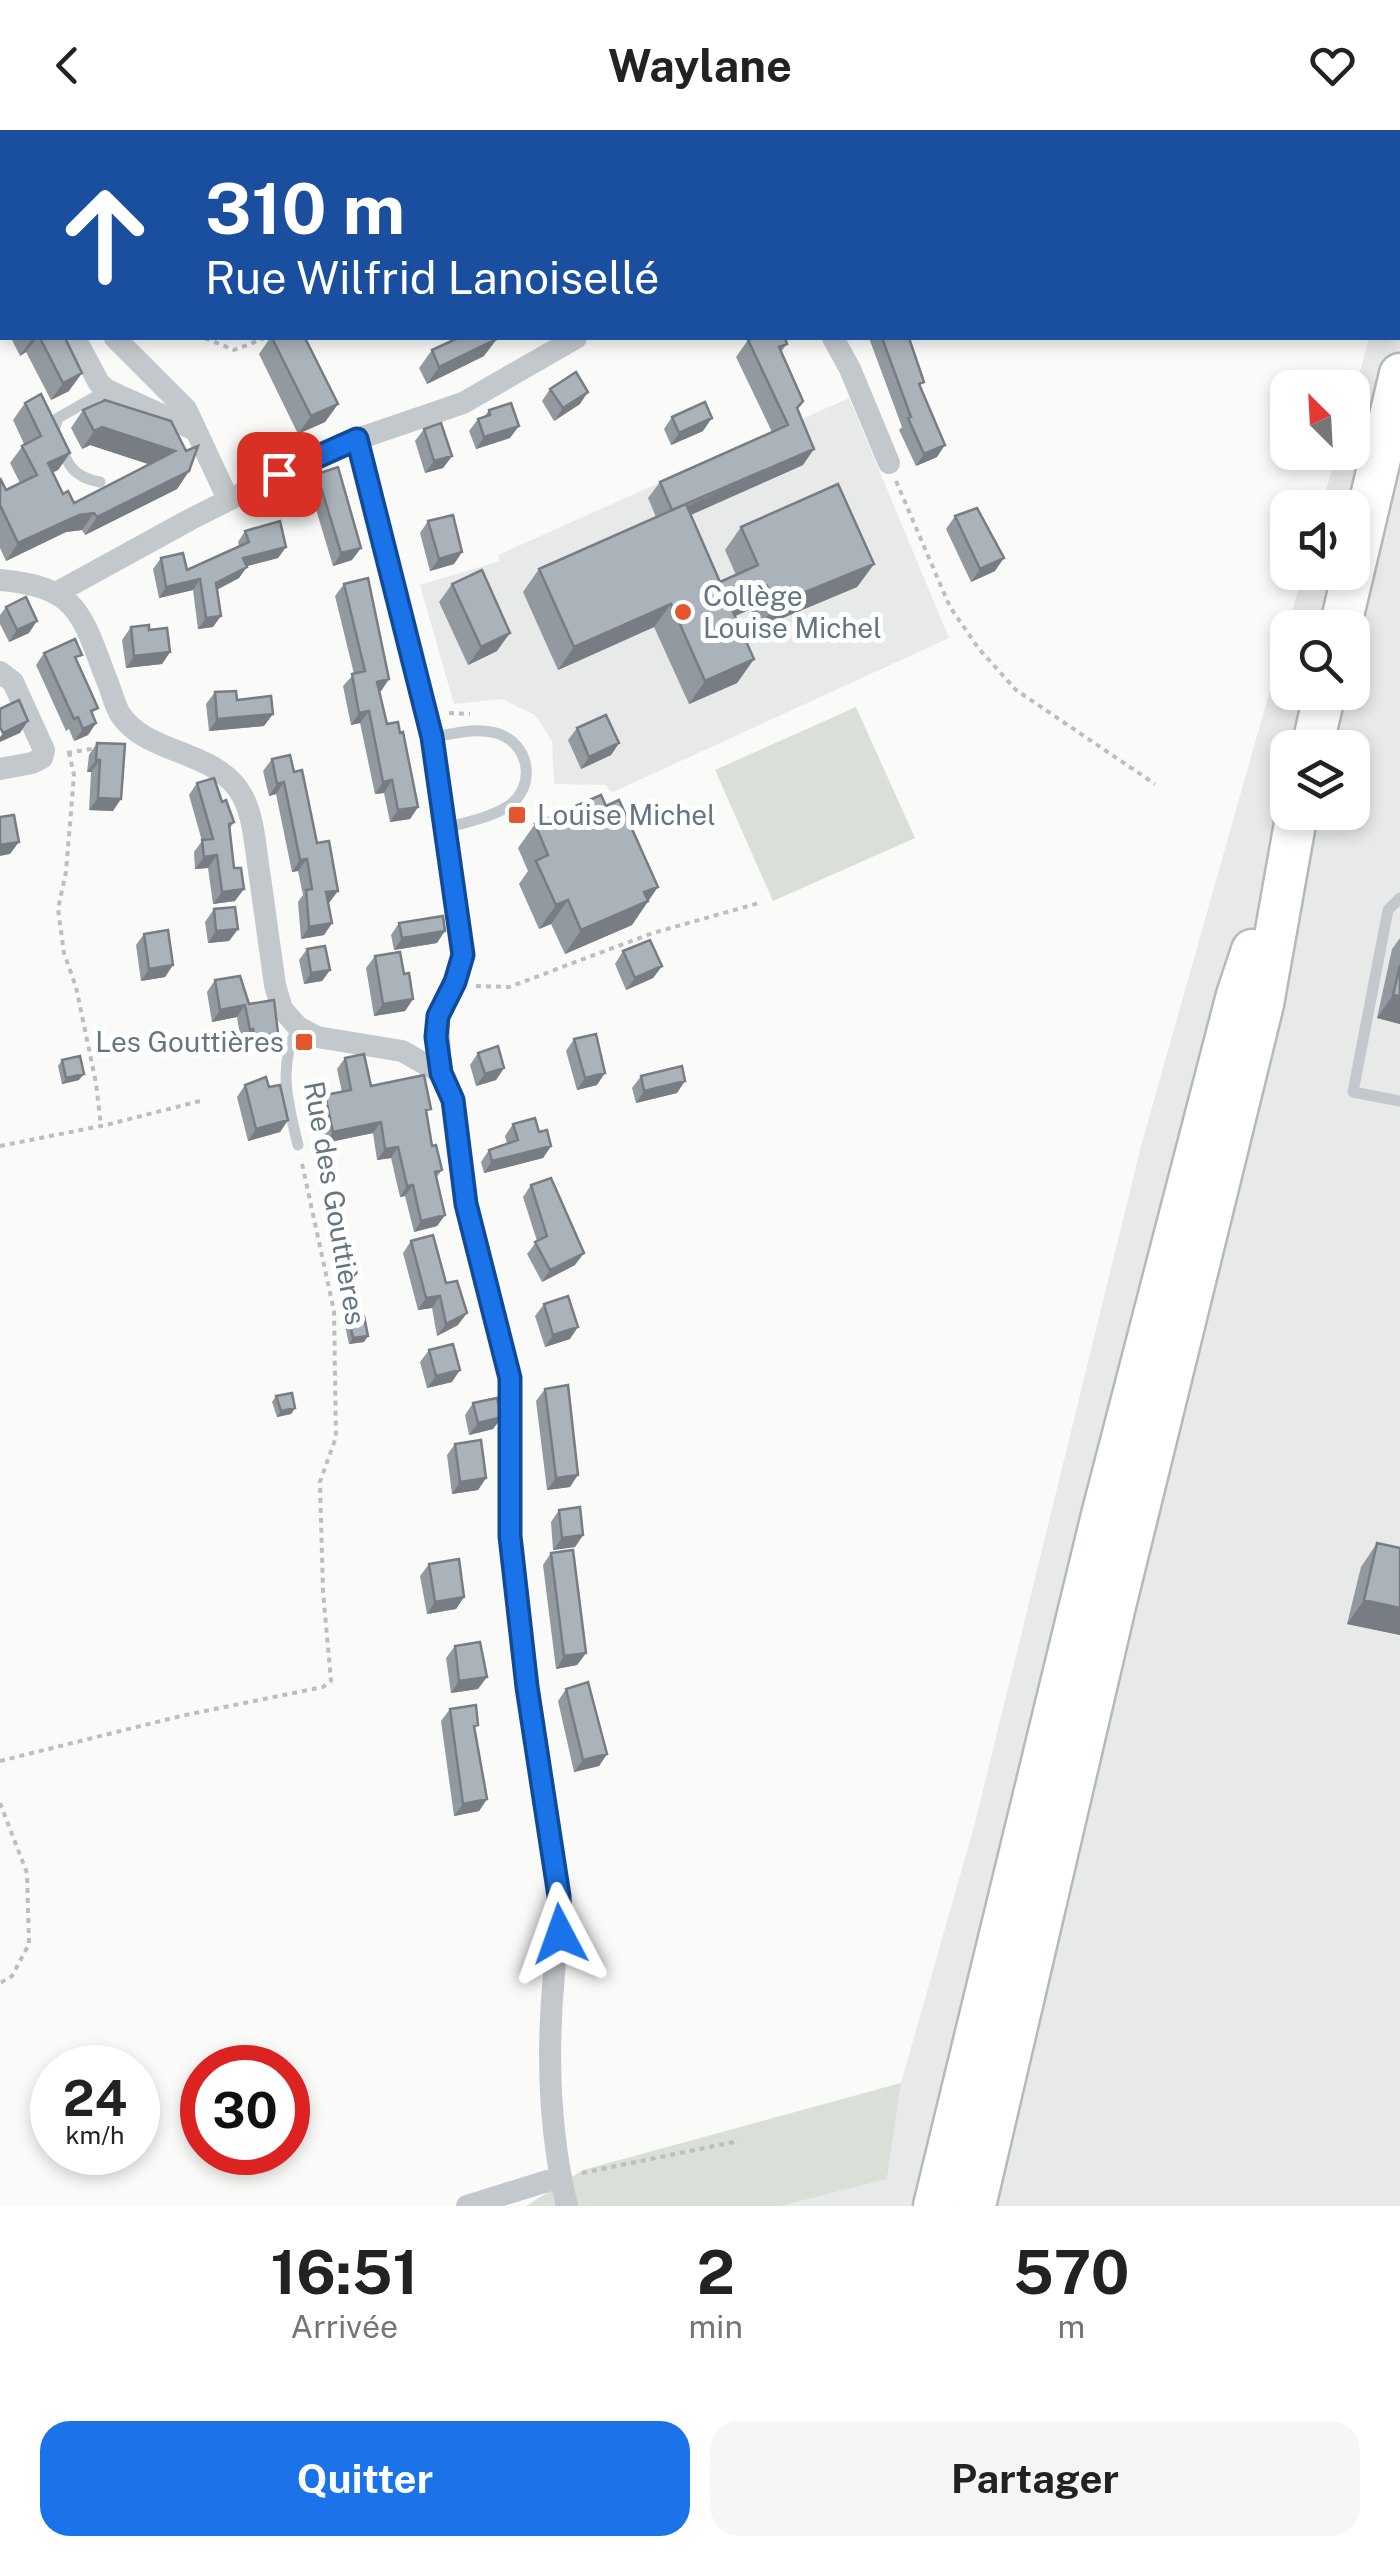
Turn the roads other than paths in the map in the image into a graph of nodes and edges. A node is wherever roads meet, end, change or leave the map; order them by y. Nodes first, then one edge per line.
1 (76, 340) edge
2 (117, 340) edge
3 (568, 340) edge
4 (834, 340) edge
5 (543, 346) edge
6 (131, 356) junction
7 (1400, 374) edge
8 (113, 393) junction
9 (195, 430) junction
10 (357, 439) junction
11 (888, 463) road end
12 (100, 482) dead end
13 (228, 500) junction
14 (0, 580) edge
15 (58, 592) junction
16 (1344, 610) edge
17 (0, 672) edge
18 (432, 737) junction
19 (0, 769) edge
20 (446, 828) junction
21 (1291, 830) edge
22 (1293, 830) edge
23 (1400, 898) edge
24 (438, 1016) junction
25 (298, 1026) junction
26 (402, 1051) junction
27 (441, 1073) junction
28 (1400, 1101) edge
29 (298, 1145) road end
30 (564, 2191) edge
31 (934, 2205) edge
32 (467, 2206) edge
33 (974, 2206) edge

1 - 8 street
2 - 6 street
3 - 5 street
4 - 11 street
5 - 10 street
6 - 8 street
6 - 9 street
7 - 16 highway
8 - 9 street
8 - 12 lane
9 - 13 street
10 - 13 street
10 - 18 street
13 - 15 street
14 - 15 street
15 - 25 street
17 - 19 street
18 - 20 street
18 - 20 lane
20 - 24 street
21 - 31 highway
22 - 33 highway
23 - 28 lane
24 - 26 street
24 - 27 street
25 - 26 street
25 - 29 lane, Rue des Gouttières
26 - 27 street
27 - 30 street
30 - 32 street

